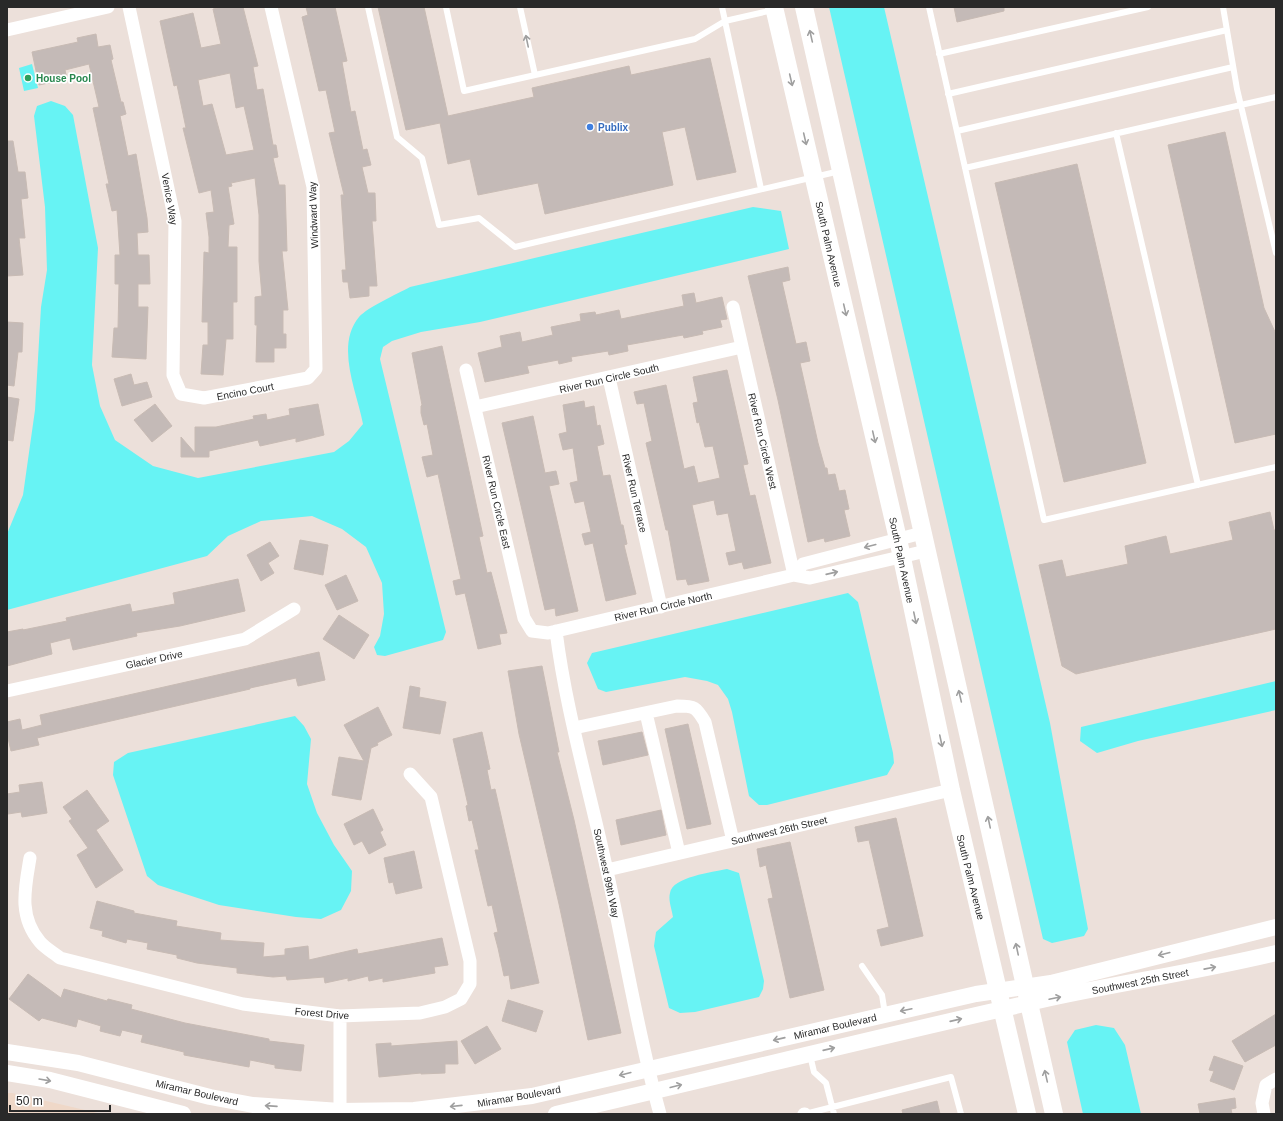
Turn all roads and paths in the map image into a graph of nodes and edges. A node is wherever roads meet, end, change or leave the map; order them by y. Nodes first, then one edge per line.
1 (108, 7) edge
2 (129, 7) edge
3 (271, 7) edge
4 (368, 7) edge
5 (446, 7) edge
6 (520, 7) edge
7 (722, 7) edge
8 (804, 7) edge
9 (929, 7) edge
10 (1148, 7) edge
11 (1223, 7) edge
12 (774, 8) edge
13 (725, 21) junction
14 (7, 30) edge
15 (1227, 30) junction
16 (939, 54) junction
17 (1233, 67) junction
18 (535, 75) junction
19 (948, 94) junction
20 (1276, 97) edge
21 (1241, 105) junction
22 (957, 131) junction
23 (1116, 133) junction
24 (965, 168) junction
25 (840, 171) junction
26 (814, 177) junction
27 (760, 189) junction
28 (1276, 253) edge
29 (733, 307) dead end
30 (742, 347) junction
31 (466, 370) dead end
32 (308, 378) joint
33 (609, 378) junction
34 (182, 394) joint
35 (476, 408) junction
36 (1276, 467) edge
37 (1198, 485) junction
38 (922, 533) junction
39 (898, 539) junction
40 (926, 551) junction
41 (902, 557) junction
42 (794, 575) junction
43 (661, 607) junction
44 (294, 609) dead end
45 (532, 631) joint
46 (556, 631) junction
47 (7, 691) edge
48 (646, 713) junction
49 (574, 728) junction
50 (410, 774) dead end
51 (951, 790) junction
52 (733, 841) junction
53 (679, 853) junction
54 (30, 858) dead end
55 (607, 870) junction
56 (1276, 927) edge
57 (1276, 953) edge
58 (862, 966) dead end
59 (999, 991) junction
60 (1027, 995) junction
61 (1003, 1010) junction
62 (885, 1014) junction
63 (340, 1016) junction
64 (7, 1052) edge
65 (810, 1053) junction
66 (649, 1068) junction
67 (7, 1073) edge
68 (1271, 1082) edge
69 (654, 1091) junction
70 (833, 1107) junction
71 (145, 1109) edge
72 (340, 1112) edge
73 (183, 1114) edge
74 (556, 1114) edge
75 (660, 1114) edge
76 (805, 1114) edge
77 (834, 1114) edge
78 (961, 1114) edge
79 (1027, 1114) edge
80 (1054, 1114) edge
81 (1264, 1114) edge

1 - 14 street
2 - 34 street, Venice Way
3 - 32 street, Windward Way
4 - 27 lane
5 - 18 lane
18 -> 6 lane
7 - 13 lane
25 -> 8 main road
9 - 16 lane
10 - 16 lane
11 - 15 lane
12 - 13 lane
12 -> 26 main road, South Palm Avenue
13 - 18 lane
13 - 27 lane
15 - 17 lane
15 - 19 lane
16 - 19 lane
17 - 21 lane
17 - 22 lane
19 - 22 lane
20 - 21 lane
21 - 23 lane
21 - 28 lane
22 - 24 lane
23 - 24 lane
23 - 37 lane
24 - 37 lane
25 - 26 lane
25 - 38 main road
26 - 27 lane
26 -> 39 main road, South Palm Avenue
29 - 30 street, River Run Circle West
30 - 33 street, River Run Circle South
30 - 42 street, River Run Circle West
31 - 35 street, River Run Circle East
32 - 34 street, Encino Court
33 - 35 street, River Run Circle South
33 - 43 street, River Run Terrace
35 - 45 street, River Run Circle East
36 - 37 lane
38 - 39 street, River Run Circle North
38 - 40 main road
39 - 41 main road, South Palm Avenue
39 -> 42 street, River Run Circle North
40 - 41 street, River Run Circle North
60 -> 40 main road
42 -> 41 street, River Run Circle North
41 -> 51 main road, South Palm Avenue
42 - 43 street, River Run Circle North
43 - 46 street, River Run Circle North
44 - 47 street, Glacier Drive
45 - 46 street, River Run Circle North
46 - 49 street, Southwest 99th Way
48 - 49 street
48 - 52 street
48 - 53 street
49 - 55 street, Southwest 99th Way
50 - 63 street, Forest Drive
51 - 52 street, Southwest 26th Street
51 - 59 main road, South Palm Avenue
52 - 53 street, Southwest 26th Street
53 - 55 street, Southwest 26th Street
54 - 63 street, Forest Drive
55 - 66 street, Southwest 99th Way
56 -> 60 street, Southwest 25th Street
60 -> 57 street, Southwest 25th Street
58 - 62 lane
59 - 60 street, Miramar Boulevard
59 - 61 main road, South Palm Avenue
59 -> 62 street, Miramar Boulevard
60 - 61 street, Southwest 25th Street
80 -> 60 main road
65 -> 61 street, Miramar Boulevard
61 - 79 main road, South Palm Avenue
62 -> 66 street, Miramar Boulevard
63 - 72 street
72 -> 64 street, Miramar Boulevard
69 -> 65 street, Miramar Boulevard
65 - 70 lane
66 - 69 street, Southwest 99th Way
66 -> 72 street, Miramar Boulevard
67 -> 71 street
68 - 81 street
69 - 74 street, Miramar Boulevard
69 - 75 street, Southwest 99th Way
70 - 76 lane
70 - 77 lane
70 - 78 lane
71 - 73 street

